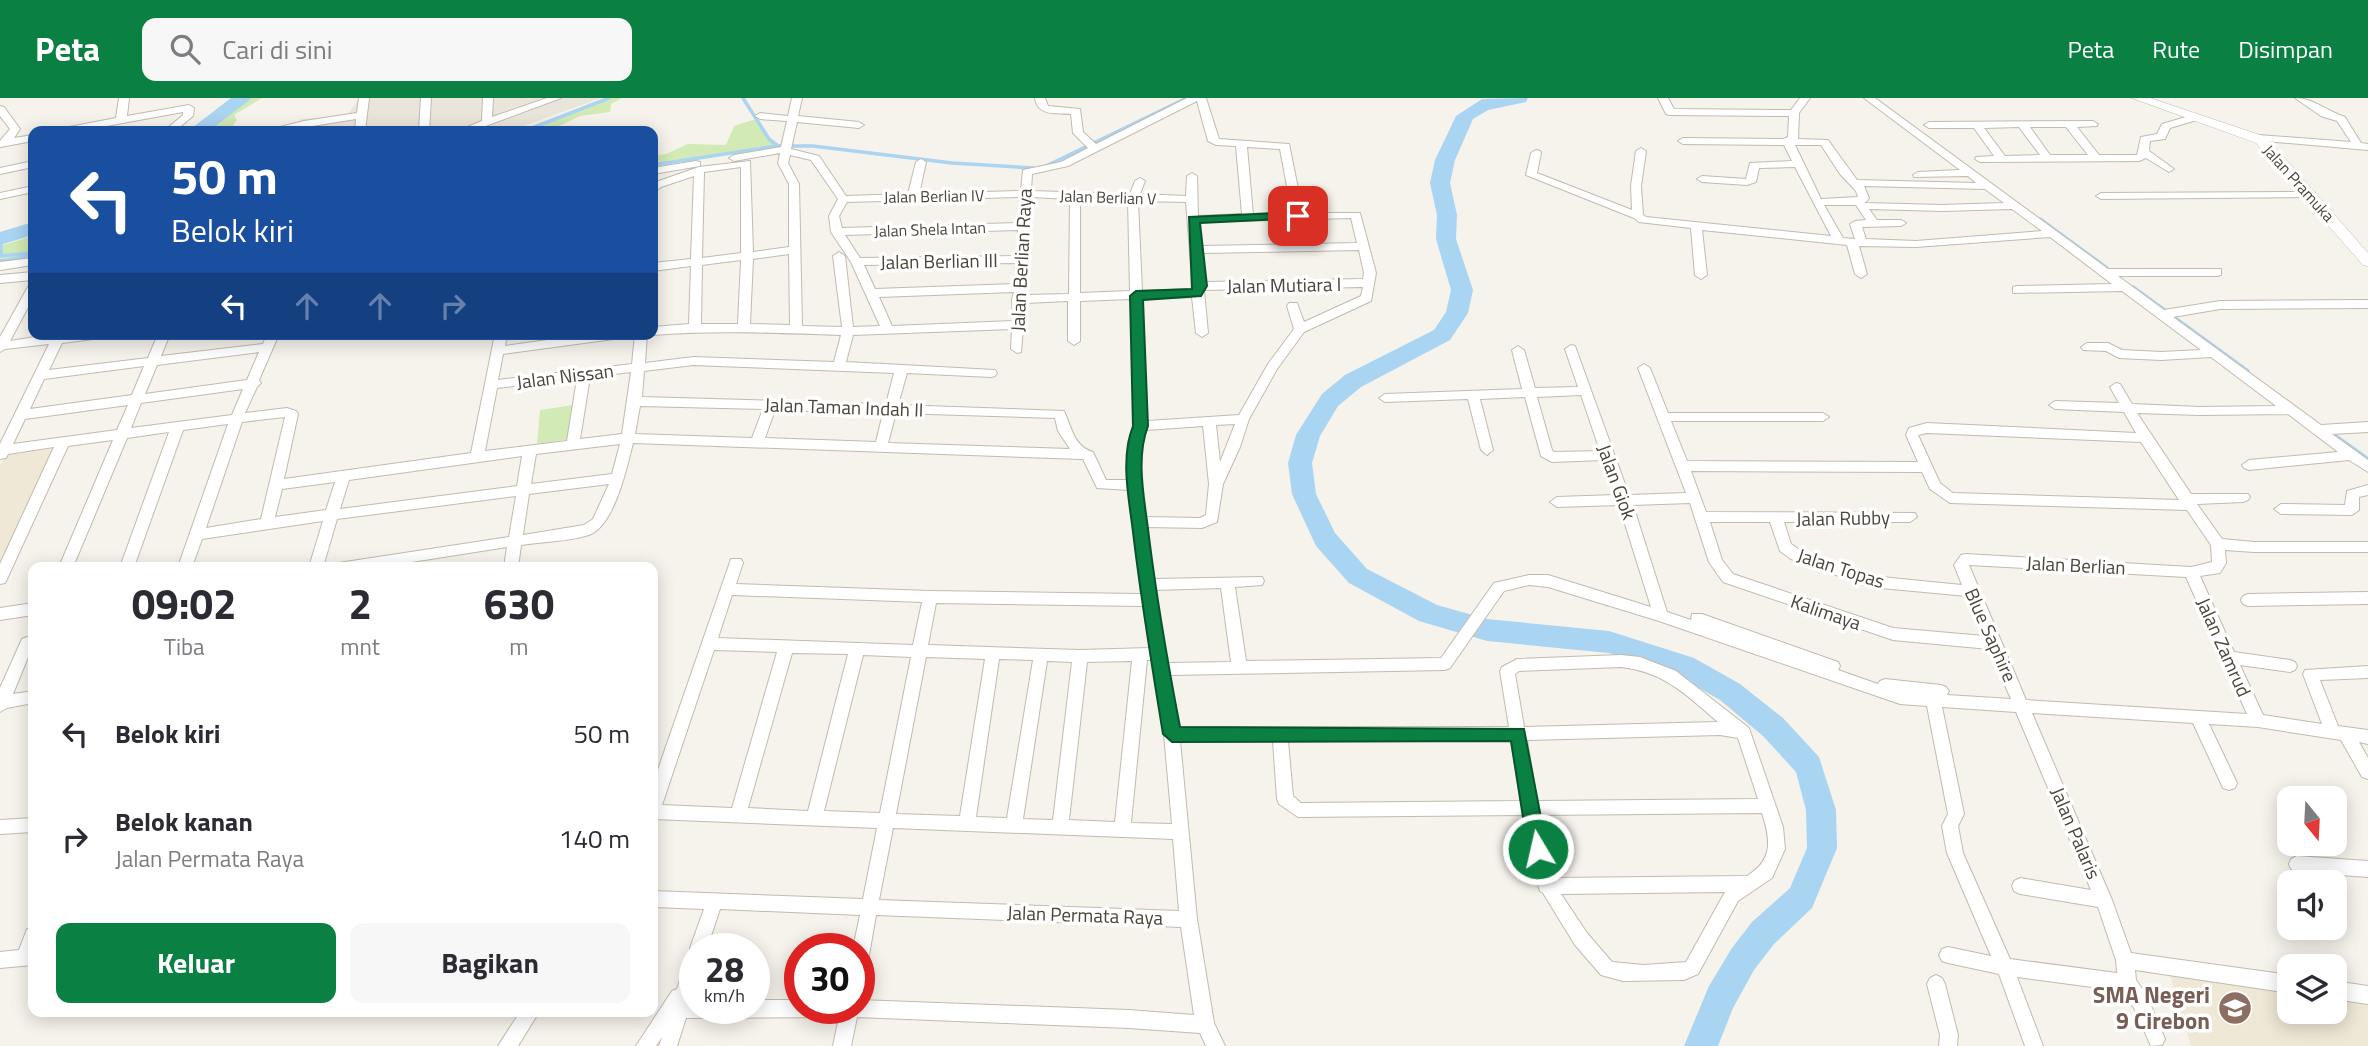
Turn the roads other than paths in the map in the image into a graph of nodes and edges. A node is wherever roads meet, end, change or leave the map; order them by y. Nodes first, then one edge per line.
1 (124, 98) edge
2 (365, 98) edge
3 (426, 98) edge
4 (488, 98) edge
5 (797, 98) edge
6 (1040, 98) edge
7 (1195, 98) edge
8 (1201, 98) edge
9 (1663, 98) edge
10 (1683, 98) edge
11 (1805, 98) edge
12 (1870, 98) edge
13 (2138, 98) edge
14 (2300, 98) edge
15 (551, 99) edge
16 (2165, 103) edge
17 (1, 113) edge
18 (1794, 113) junction
19 (1689, 114) junction
20 (362, 115) junction
21 (760, 116) dead end
22 (2196, 117) junction
23 (793, 118) junction
24 (121, 120) junction
25 (487, 123) junction
26 (2022, 124) junction
27 (2069, 124) junction
28 (2094, 124) dead end
29 (859, 125) dead end
30 (1929, 125) dead end
31 (1977, 125) junction
32 (90, 126) edge
33 (175, 126) edge
34 (311, 126) edge
35 (361, 126) edge
36 (424, 126) edge
37 (478, 126) edge
38 (2258, 138) junction
39 (28, 139) edge
40 (1790, 140) junction
41 (1684, 141) dead end
42 (1241, 143) junction
43 (3, 144) edge
44 (2363, 146) edge
45 (1092, 147) junction
46 (785, 148) junction
47 (1641, 151) dead end
48 (2143, 151) junction
49 (1536, 153) dead end
50 (2047, 158) junction
51 (1980, 159) dead end
52 (2002, 159) junction
53 (2095, 159) junction
54 (746, 160) junction
55 (921, 162) dead end
56 (1796, 164) junction
57 (28, 165) edge
58 (2169, 169) dead end
59 (658, 170) edge
60 (699, 170) junction
61 (0, 171) edge
62 (1969, 173) junction
63 (1870, 174) dead end
64 (1192, 176) dead end
65 (1702, 179) dead end
66 (1140, 181) dead end
67 (1855, 183) junction
68 (1926, 183) junction
69 (658, 184) edge
70 (1986, 186) junction
71 (28, 190) edge
72 (1025, 194) junction
73 (2311, 195) junction
74 (0, 196) edge
75 (1075, 196) junction
76 (2101, 196) dead end
77 (913, 197) junction
78 (1191, 198) junction
79 (843, 199) junction
80 (1133, 199) junction
81 (1817, 202) junction
82 (1860, 204) junction
83 (2011, 206) junction
84 (1942, 208) junction
85 (1298, 216) junction
86 (1638, 216) junction
87 (1248, 217) junction
88 (1194, 219) junction
89 (1873, 223) junction
90 (1901, 223) dead end
91 (1024, 226) junction
92 (1696, 228) junction
93 (837, 232) junction
94 (2051, 234) junction
95 (1839, 241) junction
96 (1857, 242) junction
97 (1362, 246) junction
98 (795, 250) junction
99 (1197, 250) junction
100 (747, 256) junction
101 (839, 256) dead end
102 (1020, 260) junction
103 (697, 262) junction
104 (857, 262) junction
105 (2368, 262) edge
106 (28, 263) edge
107 (0, 266) edge
108 (658, 266) edge
109 (2217, 272) dead end
110 (2105, 273) junction
111 (1861, 274) dead end
112 (1702, 275) dead end
113 (28, 276) edge
114 (0, 279) edge
115 (1369, 283) junction
116 (2123, 287) junction
117 (1198, 290) junction
118 (2017, 290) dead end
119 (872, 293) junction
120 (1018, 294) junction
121 (1136, 296) junction
122 (28, 297) edge
123 (1074, 297) junction
124 (2368, 304) edge
125 (1293, 306) dead end
126 (2160, 315) junction
127 (1018, 325) junction
128 (695, 328) junction
129 (744, 328) junction
130 (796, 329) junction
131 (1300, 329) junction
132 (888, 330) junction
133 (658, 331) edge
134 (848, 331) junction
135 (1202, 333) dead end
136 (41, 340) edge
137 (57, 340) edge
138 (162, 340) edge
139 (500, 340) edge
140 (578, 340) edge
141 (641, 340) edge
142 (270, 341) edge
143 (1074, 341) dead end
144 (0, 347) edge
145 (2087, 347) dead end
146 (1017, 349) dead end
147 (1571, 349) dead end
148 (1518, 350) dead end
149 (498, 351) junction
150 (2214, 353) junction
151 (154, 360) junction
152 (639, 366) junction
153 (839, 366) junction
154 (1644, 368) dead end
155 (901, 370) junction
156 (991, 373) dead end
157 (40, 374) junction
158 (584, 374) junction
159 (255, 383) junction
160 (491, 385) junction
161 (2116, 387) dead end
162 (1585, 391) junction
163 (1531, 393) junction
164 (1473, 396) junction
165 (1385, 398) dead end
166 (136, 400) junction
167 (635, 401) junction
168 (771, 404) junction
169 (2055, 405) dead end
170 (2130, 409) junction
171 (891, 410) junction
172 (2290, 410) junction
173 (20, 415) junction
174 (1664, 417) junction
175 (1823, 417) dead end
176 (237, 418) junction
177 (1243, 419) junction
178 (1209, 424) junction
179 (178, 426) junction
180 (1141, 426) junction
181 (2368, 427) edge
182 (2318, 430) junction
183 (121, 433) junction
184 (628, 438) junction
185 (2145, 438) junction
186 (63, 442) junction
187 (757, 442) junction
188 (573, 444) junction
189 (881, 446) junction
190 (530, 449) junction
191 (1487, 450) dead end
192 (1, 452) edge
193 (1081, 454) junction
194 (1608, 455) junction
195 (2351, 455) junction
196 (477, 457) junction
197 (2249, 465) dead end
198 (1683, 466) junction
199 (1927, 467) junction
200 (2368, 467) edge
201 (343, 476) junction
202 (618, 478) junction
203 (1216, 484) junction
204 (276, 485) junction
205 (1135, 485) junction
206 (2368, 490) edge
207 (525, 492) junction
208 (2243, 497) dead end
209 (1695, 498) junction
210 (1624, 499) junction
211 (1557, 502) dead end
212 (2187, 502) junction
213 (2281, 509) dead end
214 (332, 514) junction
215 (1702, 517) junction
216 (1910, 517) dead end
217 (1776, 519) junction
218 (1140, 522) junction
219 (267, 523) junction
220 (198, 534) junction
221 (516, 543) junction
222 (2218, 544) junction
223 (2368, 547) edge
224 (1962, 561) joint
225 (68, 562) edge
226 (129, 562) edge
227 (187, 562) edge
228 (318, 562) edge
229 (381, 562) edge
230 (512, 562) edge
231 (736, 563) dead end
232 (2191, 572) junction
233 (0, 579) edge
234 (1257, 581) dead end
235 (1227, 582) junction
236 (727, 589) junction
237 (1971, 591) junction
238 (1149, 592) junction
239 (930, 597) junction
240 (2368, 598) edge
241 (2249, 600) dead end
242 (28, 611) edge
243 (1660, 611) junction
244 (0, 614) edge
245 (27, 643) dead end
246 (1993, 643) junction
247 (709, 644) junction
248 (786, 647) junction
249 (857, 649) junction
250 (919, 651) junction
251 (993, 653) junction
252 (1041, 654) junction
253 (1080, 656) junction
254 (1140, 656) junction
255 (2228, 657) junction
256 (1159, 662) junction
257 (1239, 666) junction
258 (2290, 666) dead end
259 (2368, 672) edge
260 (1932, 696) junction
261 (28, 698) edge
262 (2022, 703) junction
263 (0, 704) edge
264 (2198, 718) junction
265 (2258, 721) junction
266 (1744, 733) junction
267 (2339, 733) junction
268 (1172, 734) junction
269 (1518, 734) junction
270 (1280, 735) junction
271 (2368, 737) edge
272 (2368, 772) edge
273 (2229, 783) dead end
274 (658, 792) edge
275 (1768, 806) junction
276 (1531, 807) junction
277 (658, 812) edge
278 (738, 815) junction
279 (814, 818) junction
280 (888, 820) junction
281 (967, 823) junction
282 (28, 825) edge
283 (1014, 825) junction
284 (1, 826) edge
285 (1060, 827) junction
286 (1122, 829) junction
287 (1180, 832) junction
288 (2297, 864) dead end
289 (2368, 869) edge
290 (1751, 883) junction
291 (1546, 886) junction
292 (2020, 886) dead end
293 (658, 899) edge
294 (2104, 900) junction
295 (715, 901) junction
296 (870, 907) junction
297 (1188, 919) junction
298 (704, 933) edge
299 (865, 933) edge
300 (1948, 955) dead end
301 (28, 958) edge
302 (0, 960) edge
303 (2125, 960) junction
304 (2004, 967) junction
305 (2277, 982) edge
306 (2127, 983) junction
307 (1936, 984) dead end
308 (2347, 992) edge
309 (2368, 995) edge
310 (679, 996) edge
311 (679, 1009) edge
312 (875, 1009) edge
313 (527, 1017) edge
314 (847, 1024) edge
315 (1205, 1026) junction
316 (2156, 1039) dead end
317 (507, 1046) edge
318 (645, 1046) edge
319 (668, 1046) edge
320 (842, 1046) edge
321 (1216, 1046) edge
322 (1948, 1046) edge
323 (2034, 1046) edge

1 - 24 street
2 - 20 street
3 - 36 street
4 - 25 street
5 - 23 street
6 - 45 street
7 - 45 street
8 - 42 street
9 - 19 street
10 - 19 street
11 - 18 street
12 - 62 street
13 - 16 street, Jalan Pramuka
14 - 44 street
15 - 25 street
16 - 22 street, Jalan Pramuka
17 - 43 street
18 - 19 street
18 - 40 street
20 - 34 street
20 - 35 street
21 - 23 street
22 - 38 street, Jalan Pramuka
22 - 48 street
23 - 29 street
23 - 46 street
24 - 32 street
24 - 33 street
25 - 37 street
26 - 27 street
26 - 31 street
26 - 50 street
27 - 28 street
27 - 53 street
30 - 31 street
31 - 52 street
38 - 44 street
38 - 73 street, Jalan Pramuka
39 - 43 street
40 - 41 street
40 - 56 street
40 - 67 street
42 - 85 street
42 - 87 street
45 - 72 street, Jalan Berlian Raya
46 - 54 street
46 - 79 street
46 - 98 street
47 - 86 street
48 - 53 street
48 - 58 street
49 - 86 street
50 - 52 street
50 - 53 street
51 - 52 street
54 - 59 street
54 - 60 street
54 - 100 street
55 - 77 street
56 - 65 street
56 - 81 street
57 - 61 street
60 - 69 street
60 - 103 street
62 - 63 street
62 - 70 street
64 - 78 street
66 - 80 street
67 - 68 street
67 - 82 street
68 - 70 street
68 - 84 street
70 - 83 street
71 - 74 street
72 - 75 street, Jalan Berlian V
72 - 77 street, Jalan Berlian IV
72 - 91 street, Jalan Berlian Raya
73 - 76 street
73 - 105 street, Jalan Pramuka
75 - 80 street, Jalan Berlian V
75 - 123 street
77 - 79 street, Jalan Berlian IV
78 - 80 street, Jalan Berlian V
78 - 88 street
79 - 93 street
80 - 121 street, Jalan Permata Raya
81 - 82 street
81 - 95 street
82 - 84 street
82 - 89 street
83 - 84 street
83 - 94 street
85 - 87 street
85 - 97 street
86 - 92 street
87 - 88 street
88 - 99 street
89 - 90 street
89 - 96 street
91 - 93 street, Jalan Shela Intan
91 - 102 street, Jalan Berlian Raya
92 - 95 street
92 - 112 street
93 - 104 street
94 - 96 street
94 - 110 street
95 - 96 street
96 - 111 street
97 - 99 street
97 - 115 street
98 - 100 street
98 - 130 street
99 - 117 street
100 - 103 street
100 - 129 street
101 - 134 street
102 - 104 street, Jalan Berlian III
102 - 120 street, Jalan Berlian Raya
103 - 108 street
103 - 128 street
104 - 119 street
106 - 107 street
109 - 110 street
110 - 116 street
113 - 114 street
115 - 117 street, Jalan Mutiara I
115 - 131 street
116 - 118 street
116 - 126 street
117 - 121 street, Jalan Mutiara I
117 - 135 street
119 - 120 street, Jalan Mutiara I
119 - 132 street
120 - 123 street, Jalan Mutiara I
120 - 127 street, Jalan Berlian Raya
121 - 123 street, Jalan Mutiara I
121 - 180 street, Jalan Permata Raya
122 - 144 street
123 - 143 street
124 - 126 street
125 - 131 street
126 - 150 street
127 - 132 street
127 - 146 street, Jalan Berlian Raya
128 - 129 street
128 - 133 street
129 - 130 street
130 - 134 street
131 - 177 street
132 - 134 street
134 - 153 street
136 - 144 street
137 - 157 street
138 - 151 street
139 - 149 street
140 - 149 street
141 - 152 street
142 - 151 street
142 - 159 street
145 - 150 street
147 - 162 street, Jalan Giok
148 - 163 street
149 - 160 street
150 - 172 street
151 - 157 street
151 - 166 street
152 - 153 street, Jalan Nissan
152 - 158 street, Jalan Nissan
152 - 167 street
153 - 155 street, Jalan Nissan
154 - 174 street, Kalimaya
155 - 156 street, Jalan Nissan
155 - 171 street
157 - 173 street
158 - 160 street, Jalan Nissan
158 - 188 street
159 - 166 street
159 - 176 street
160 - 196 street
161 - 170 street
162 - 163 street
162 - 194 street, Jalan Giok
163 - 164 street
163 - 194 street
164 - 165 street
164 - 191 street
166 - 173 street
166 - 183 street
167 - 168 street, Jalan Taman Indah II
167 - 184 street
168 - 171 street, Jalan Taman Indah II
168 - 187 street
169 - 170 street
170 - 172 street
170 - 185 street
171 - 189 street
171 - 193 street, Jalan Taman Indah II
172 - 182 street
173 - 192 street
174 - 175 street
174 - 198 street, Kalimaya
176 - 179 street
176 - 204 street
176 - 220 street
177 - 178 street
177 - 203 street
178 - 180 street
178 - 203 street
179 - 183 street
179 - 226 street
180 - 205 street, Jalan Permata Raya
181 - 182 street
182 - 195 street
183 - 186 street
183 - 225 street
184 - 187 street
184 - 188 street
184 - 202 street
185 - 199 street
185 - 212 street
186 - 192 street
186 - 233 street
187 - 189 street
188 - 190 street
189 - 193 street
190 - 196 street
190 - 207 street
193 - 205 street
194 - 210 street, Jalan Giok
195 - 197 street
195 - 200 street
196 - 201 street
198 - 199 street
198 - 209 street, Kalimaya
199 - 212 street
201 - 204 street
201 - 214 street
202 - 207 street
202 - 221 street
203 - 218 street
204 - 219 street
205 - 218 street, Jalan Permata Raya
206 - 213 street
207 - 214 street
207 - 221 street
208 - 212 street
209 - 210 street
209 - 215 street, Kalimaya
210 - 211 street
210 - 243 street, Jalan Giok
212 - 222 street
214 - 219 street
214 - 228 street
215 - 217 street, Jalan Rubby
215 - 246 street, Kalimaya
216 - 217 street, Jalan Rubby
217 - 237 street, Jalan Topas
218 - 238 street, Jalan Permata Raya
219 - 220 street
220 - 227 street
221 - 229 street
221 - 230 street
222 - 223 street
222 - 232 street
224 - 232 street, Jalan Berlian
224 - 237 street, Blue Saphire
231 - 236 street
232 - 255 street, Jalan Zamrud
234 - 235 street
235 - 238 street
235 - 257 street
236 - 239 street
236 - 247 street
237 - 246 street, Blue Saphire
238 - 239 street
238 - 256 street, Jalan Permata Raya
239 - 250 street
240 - 241 street
242 - 244 street
243 - 257 street
243 - 260 street
245 - 263 street
246 - 262 street, Blue Saphire
247 - 248 street
247 - 274 street
248 - 249 street
248 - 278 street
249 - 250 street
249 - 279 street
250 - 251 street
250 - 280 street
251 - 252 street
251 - 281 street
252 - 253 street
252 - 283 street
253 - 254 street
253 - 285 street
254 - 256 street
254 - 286 street
255 - 258 street
255 - 265 street, Jalan Zamrud
256 - 257 street
256 - 268 street, Jalan Permata Raya
259 - 267 street
260 - 262 street
260 - 304 street
261 - 263 street
262 - 264 street
262 - 294 street, Jalan Palaris
264 - 265 street
264 - 273 street
265 - 267 street
266 - 269 street
266 - 269 street
266 - 275 street
267 - 271 street
267 - 272 street
268 - 270 street
268 - 287 street, Jalan Permata Raya
269 - 270 street
269 - 276 street
270 - 276 street
275 - 276 street
275 - 290 street
276 - 291 street
277 - 278 street
278 - 279 street
279 - 280 street
280 - 281 street
280 - 296 street
281 - 283 street
282 - 284 street
283 - 285 street
285 - 286 street
286 - 287 street
287 - 297 street, Jalan Permata Raya
288 - 289 street
290 - 291 street
290 - 291 street
292 - 294 street
293 - 295 street, Jalan Permata Raya
294 - 303 street, Jalan Palaris
295 - 296 street, Jalan Permata Raya
295 - 298 street
296 - 297 street, Jalan Permata Raya
296 - 299 street
297 - 315 street
300 - 304 street
301 - 302 street
303 - 305 street
303 - 306 street, Jalan Palaris
304 - 306 street
304 - 323 street
306 - 316 street
307 - 322 street
308 - 309 street
310 - 318 street
311 - 319 street
312 - 315 street
313 - 317 street
314 - 320 street
315 - 321 street

